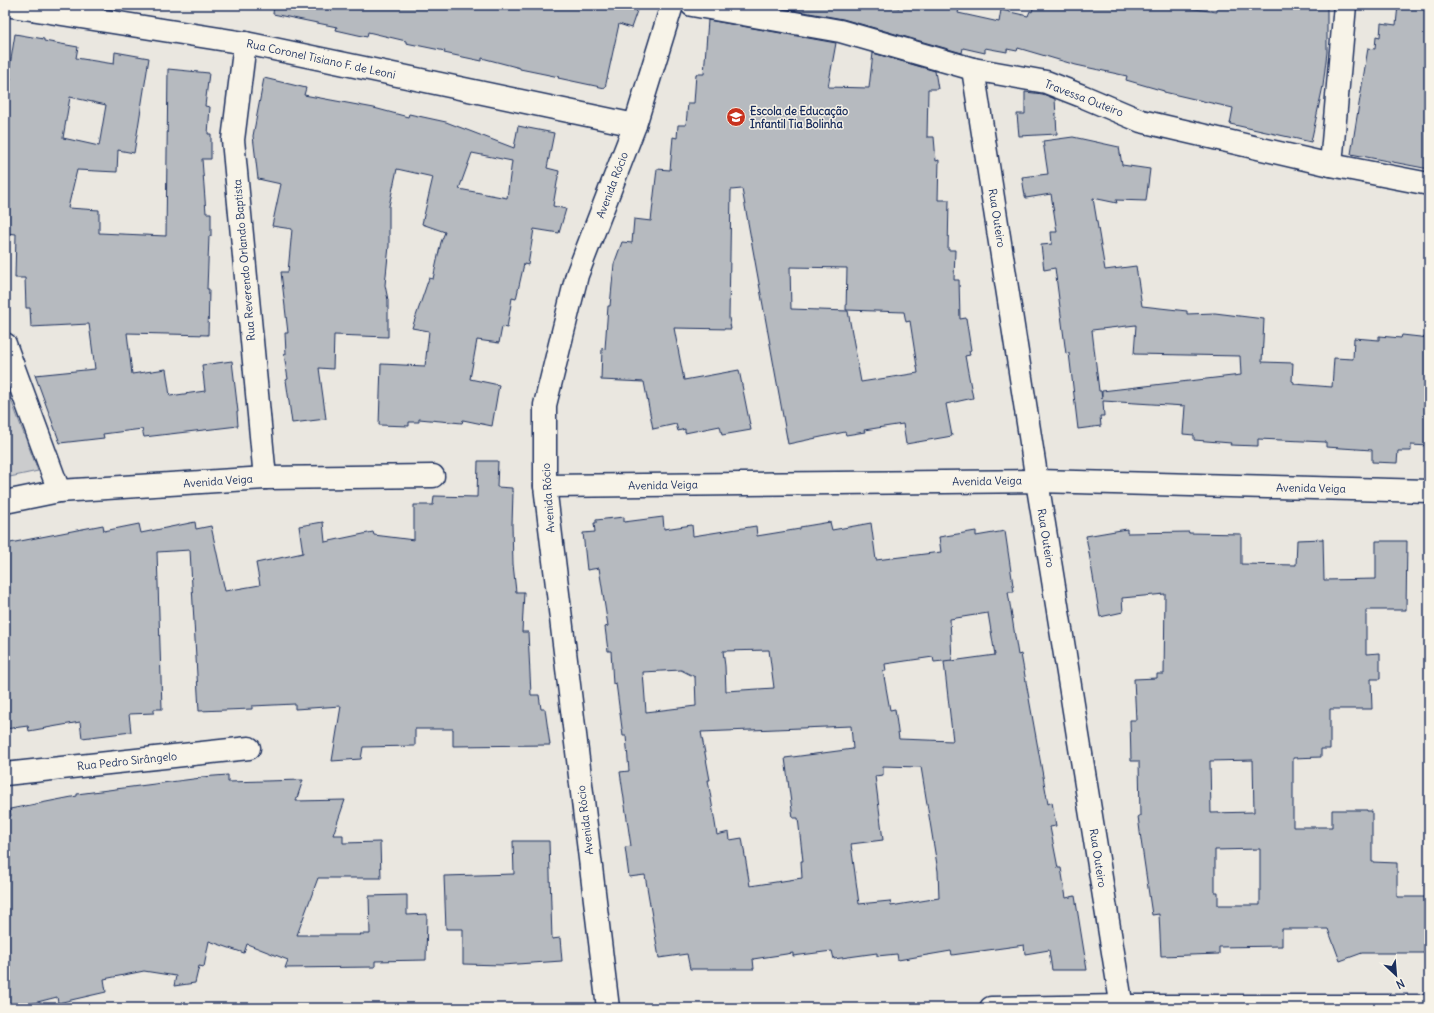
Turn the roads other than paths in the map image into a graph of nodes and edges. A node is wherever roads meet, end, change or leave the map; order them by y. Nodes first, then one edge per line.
1 (5, 5) edge
2 (672, 5) edge
3 (692, 5) edge
4 (1345, 5) edge
5 (245, 43) junction
6 (973, 68) junction
7 (635, 125) junction
8 (1331, 165) junction
9 (1429, 184) edge
10 (5, 344) edge
11 (433, 476) dead end
12 (265, 478) junction
13 (1037, 481) junction
14 (545, 486) junction
15 (59, 491) junction
16 (1429, 491) edge
17 (5, 502) edge
18 (249, 748) dead end
19 (5, 774) edge
20 (1429, 1006) edge
21 (1122, 1007) edge
22 (608, 1008) edge
23 (991, 1008) edge

1 - 5 street, Rua Coronel Tisiano F. de Leoni
2 - 7 street, Avenida Rócio
3 - 6 street, Travessa Outeiro
4 - 8 street
5 - 7 street, Rua Coronel Tisiano F. de Leoni
5 - 12 street, Rua Reverendo Orlando Baptista
6 - 8 street, Travessa Outeiro
6 - 13 street, Rua Outeiro
7 - 14 street, Avenida Rócio
8 - 9 street, Travessa Outeiro
10 - 15 street
11 - 12 street, Avenida Veiga
12 - 15 street, Avenida Veiga
13 - 14 street, Avenida Veiga
13 - 16 street, Avenida Veiga
13 - 21 street, Rua Outeiro
14 - 22 street, Avenida Rócio
15 - 17 street, Avenida Veiga
18 - 19 street, Rua Pedro Sirângelo
20 - 21 street
21 - 23 street

